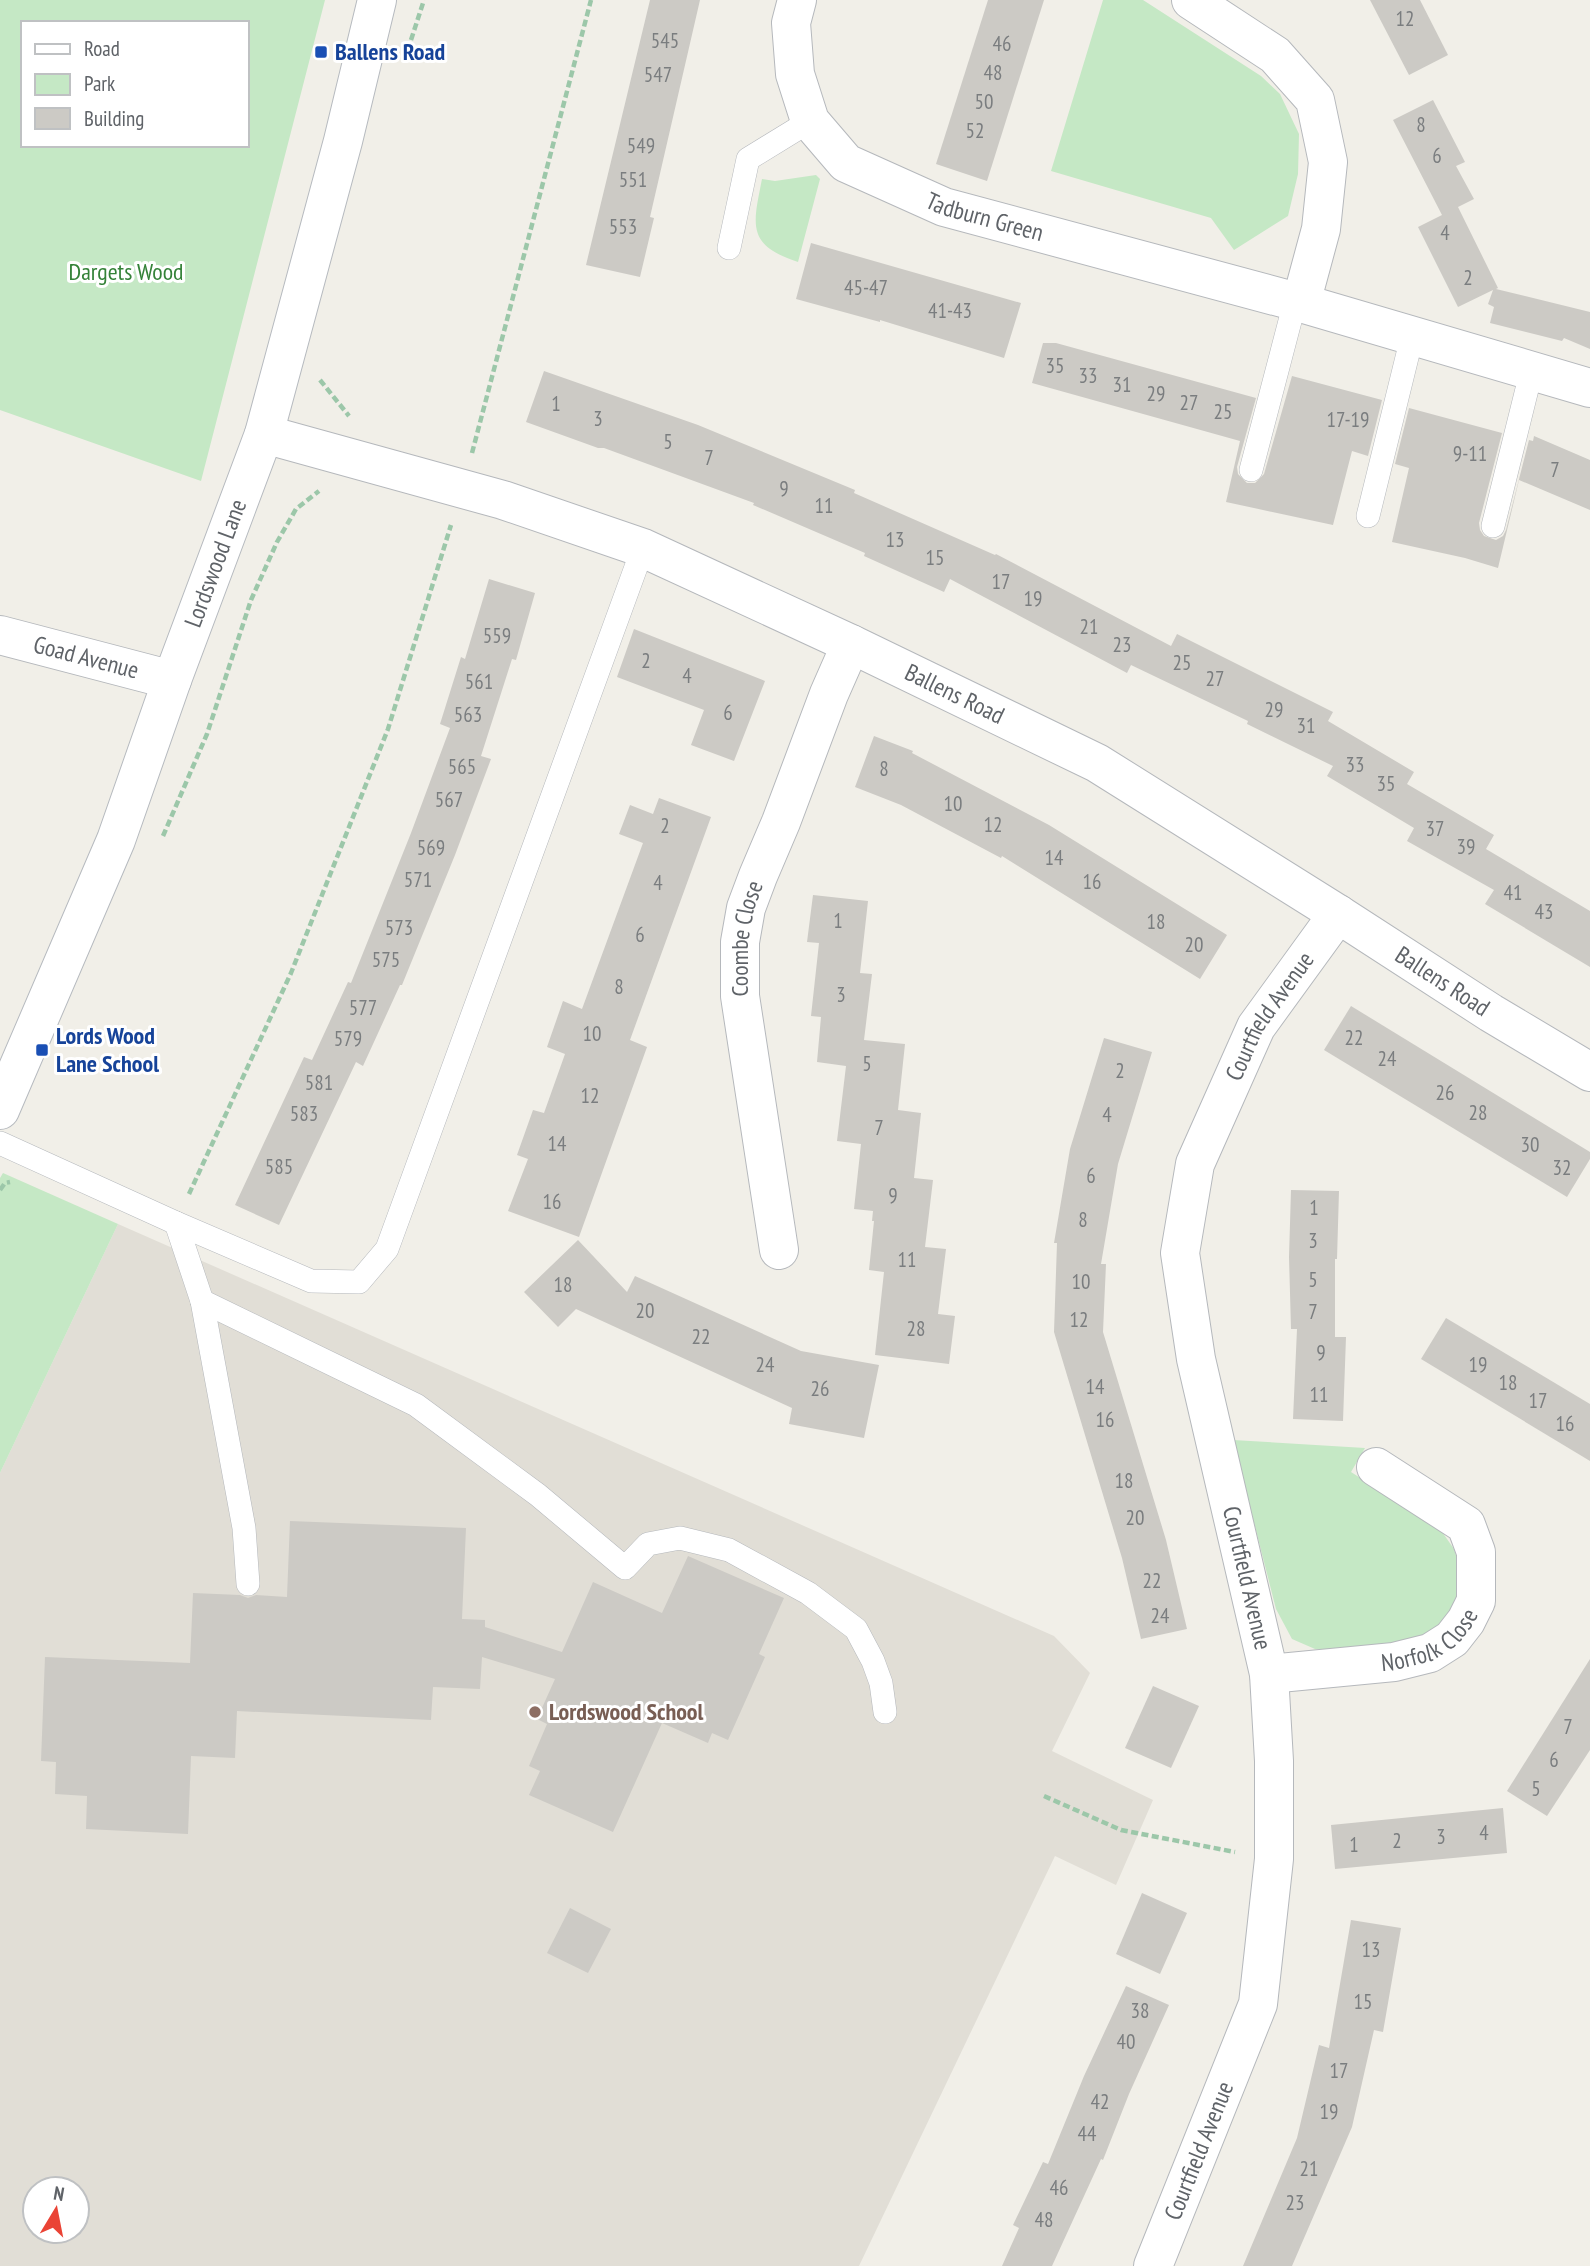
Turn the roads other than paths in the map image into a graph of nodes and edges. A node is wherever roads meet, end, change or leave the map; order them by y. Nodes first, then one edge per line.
1 (377, 0) edge
2 (797, 0) edge
3 (1191, 0) edge
4 (810, 121) junction
5 (729, 248) dead end
6 (1298, 303) junction
7 (1412, 337) junction
8 (1532, 369) junction
9 (1590, 388) edge
10 (264, 434) junction
11 (1251, 470) dead end
12 (1368, 516) dead end
13 (1493, 526) dead end
14 (643, 548) junction
15 (0, 635) edge
16 (850, 644) junction
17 (172, 680) junction
18 (1338, 914) junction
19 (1590, 1072) edge
20 (0, 1110) edge
21 (0, 1143) edge
22 (176, 1223) junction
23 (779, 1250) dead end
24 (202, 1301) junction
25 (1376, 1466) dead end
26 (248, 1584) dead end
27 (1269, 1674) junction
28 (885, 1712) dead end
29 (1153, 2266) edge

1 - 10 street, Lordswood Lane
2 - 4 street, Tadburn Green
3 - 6 street
4 - 5 lane
4 - 6 street, Tadburn Green
6 - 7 street, Tadburn Green
6 - 11 lane
7 - 8 street, Tadburn Green
7 - 12 lane
8 - 9 street, Tadburn Green
8 - 13 lane
10 - 14 street, Ballens Road
10 - 17 street, Lordswood Lane
14 - 16 street, Ballens Road
14 - 22 lane
15 - 17 street, Goad Avenue
16 - 18 street, Ballens Road
16 - 23 street, Coombe Close
17 - 20 street, Lordswood Lane
18 - 19 street, Ballens Road
18 - 27 street, Courtfield Avenue
21 - 22 lane
22 - 24 lane
24 - 26 lane
24 - 28 lane
25 - 27 street, Norfolk Close
27 - 29 street, Courtfield Avenue

